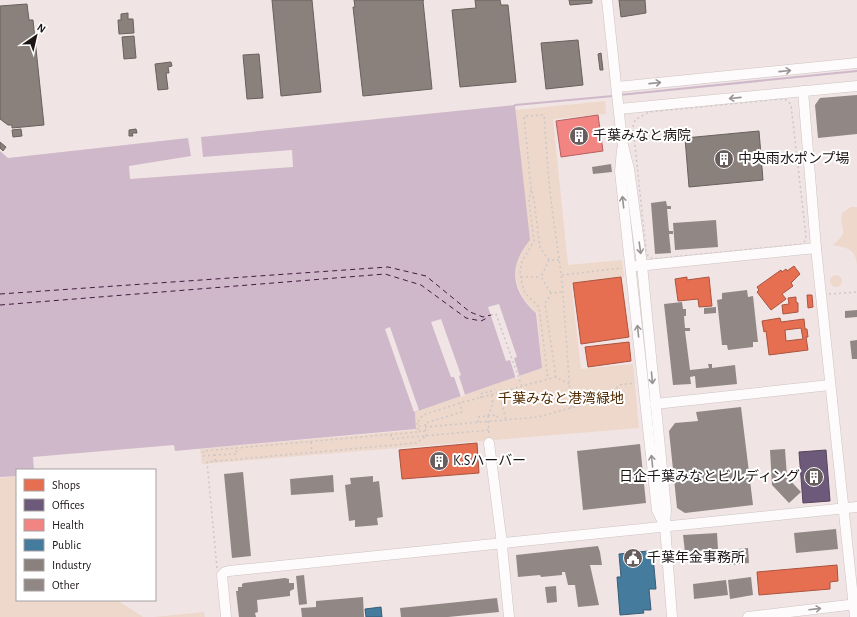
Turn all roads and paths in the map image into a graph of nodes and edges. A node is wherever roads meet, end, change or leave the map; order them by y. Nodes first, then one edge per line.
1 (607, 0) edge
2 (857, 63) edge
3 (857, 86) edge
4 (803, 91) junction
5 (618, 97) junction
6 (622, 141) junction
7 (531, 189) junction
8 (816, 248) junction
9 (648, 256) joint
10 (549, 260) junction
11 (559, 260) junction
12 (642, 265) junction
13 (628, 267) junction
14 (561, 275) junction
15 (521, 277) junction
16 (541, 277) junction
17 (563, 292) junction
18 (857, 292) edge
19 (551, 293) junction
20 (828, 294) dead end
21 (491, 315) dead end
22 (556, 377) junction
23 (548, 379) junction
24 (638, 382) dead end
25 (568, 384) junction
26 (830, 385) junction
27 (522, 387) junction
28 (495, 389) dead end
29 (491, 391) junction
30 (499, 393) junction
31 (481, 398) junction
32 (460, 403) junction
33 (655, 404) junction
34 (571, 408) junction
35 (488, 418) junction
36 (419, 420) junction
37 (498, 420) junction
38 (506, 420) junction
39 (478, 422) junction
40 (425, 427) junction
41 (425, 431) junction
42 (391, 435) junction
43 (426, 436) junction
44 (311, 442) junction
45 (490, 443) dead end
46 (236, 448) junction
47 (312, 452) junction
48 (215, 455) junction
49 (215, 461) junction
50 (857, 507) edge
51 (844, 508) junction
52 (665, 526) junction
53 (502, 544) junction
54 (218, 572) dead end
55 (855, 604) edge
56 (226, 617) edge
57 (509, 617) edge
58 (672, 617) edge
59 (748, 617) edge
60 (855, 617) edge

1 - 5 street
5 -> 2 street
3 - 4 street
4 -> 5 street
4 - 8 street
5 - 6 street
6 -> 12 street
13 -> 6 street
7 - 10 path
7 - 11 path
7 - 15 path
8 - 12 street
8 - 26 street
9 - 9 path
10 - 11 path
10 - 16 path
11 - 14 path
12 - 13 street
12 -> 33 street
13 - 14 path
52 -> 13 street
14 - 17 path
15 - 16 path
15 - 23 path
16 - 19 path
17 - 19 path
17 - 25 path
18 - 20 path
19 - 22 path
21 - 27 path
22 - 23 path
22 - 25 path
23 - 27 path
24 - 34 path
25 - 34 path
26 - 33 street
26 - 51 street
27 - 30 path
28 - 29 path, bridge
29 - 31 path
29 - 35 path, bridge
30 - 31 path
30 - 38 path
31 - 32 path
32 - 36 path
32 - 40 path
33 - 52 street
34 - 38 path
35 - 37 path
35 - 37 path
35 - 39 path
35 - 39 path
35 - 43 path
36 - 41 path
36 - 42 path
37 - 38 path
39 - 40 path
40 - 41 path
41 - 43 path
42 - 43 path
42 - 44 path
43 - 47 path
44 - 46 path
44 - 47 path
45 - 53 street
46 - 48 path
46 - 48 path
47 - 49 path
48 - 49 path
49 - 54 path
50 - 51 street
51 - 52 street
51 - 55 street
52 - 53 street
52 - 58 street
53 - 56 street
53 - 57 street
59 -> 55 street
55 - 60 street

